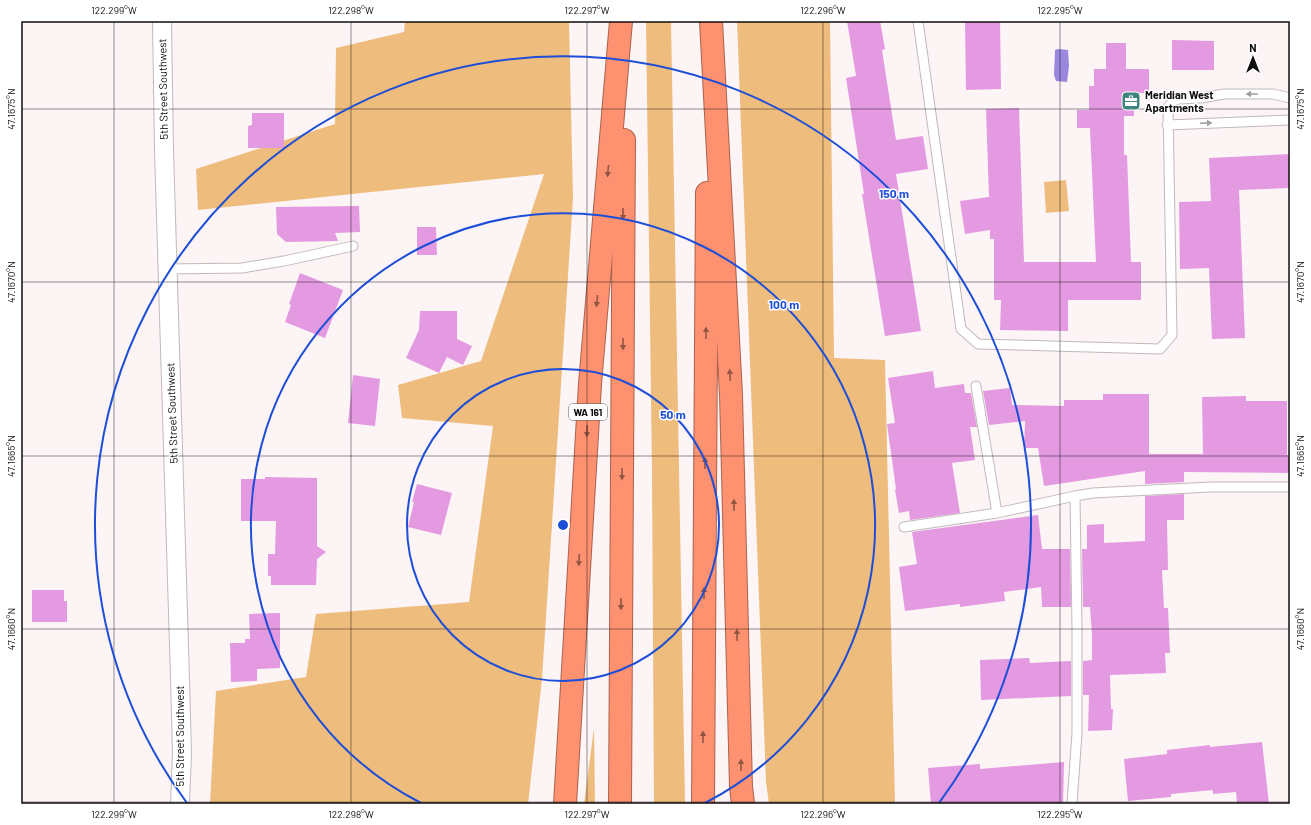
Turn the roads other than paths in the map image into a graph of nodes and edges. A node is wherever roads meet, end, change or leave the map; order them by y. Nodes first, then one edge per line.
1 (162, 21) edge
2 (621, 21) edge
3 (624, 21) edge
4 (708, 21) edge
5 (711, 21) edge
6 (918, 21) edge
7 (1290, 98) edge
8 (1290, 120) edge
9 (1167, 125) junction
10 (353, 246) dead end
11 (167, 269) junction
12 (976, 386) dead end
13 (1290, 487) edge
14 (1075, 496) junction
15 (996, 513) junction
16 (904, 527) dead end
17 (180, 804) edge
18 (565, 804) edge
19 (620, 804) edge
20 (703, 804) edge
21 (743, 804) edge
22 (1072, 804) edge

1 - 11 street, 5th Street Southwest
2 -> 18 highway, WA 161
3 -> 19 highway
20 -> 4 highway
21 -> 5 highway
6 - 9 lane
7 -> 9 lane
9 -> 8 lane
10 - 11 lane
11 - 17 street, 5th Street Southwest
12 - 15 lane
13 - 14 lane
14 - 15 lane
14 - 22 lane
15 - 16 lane

